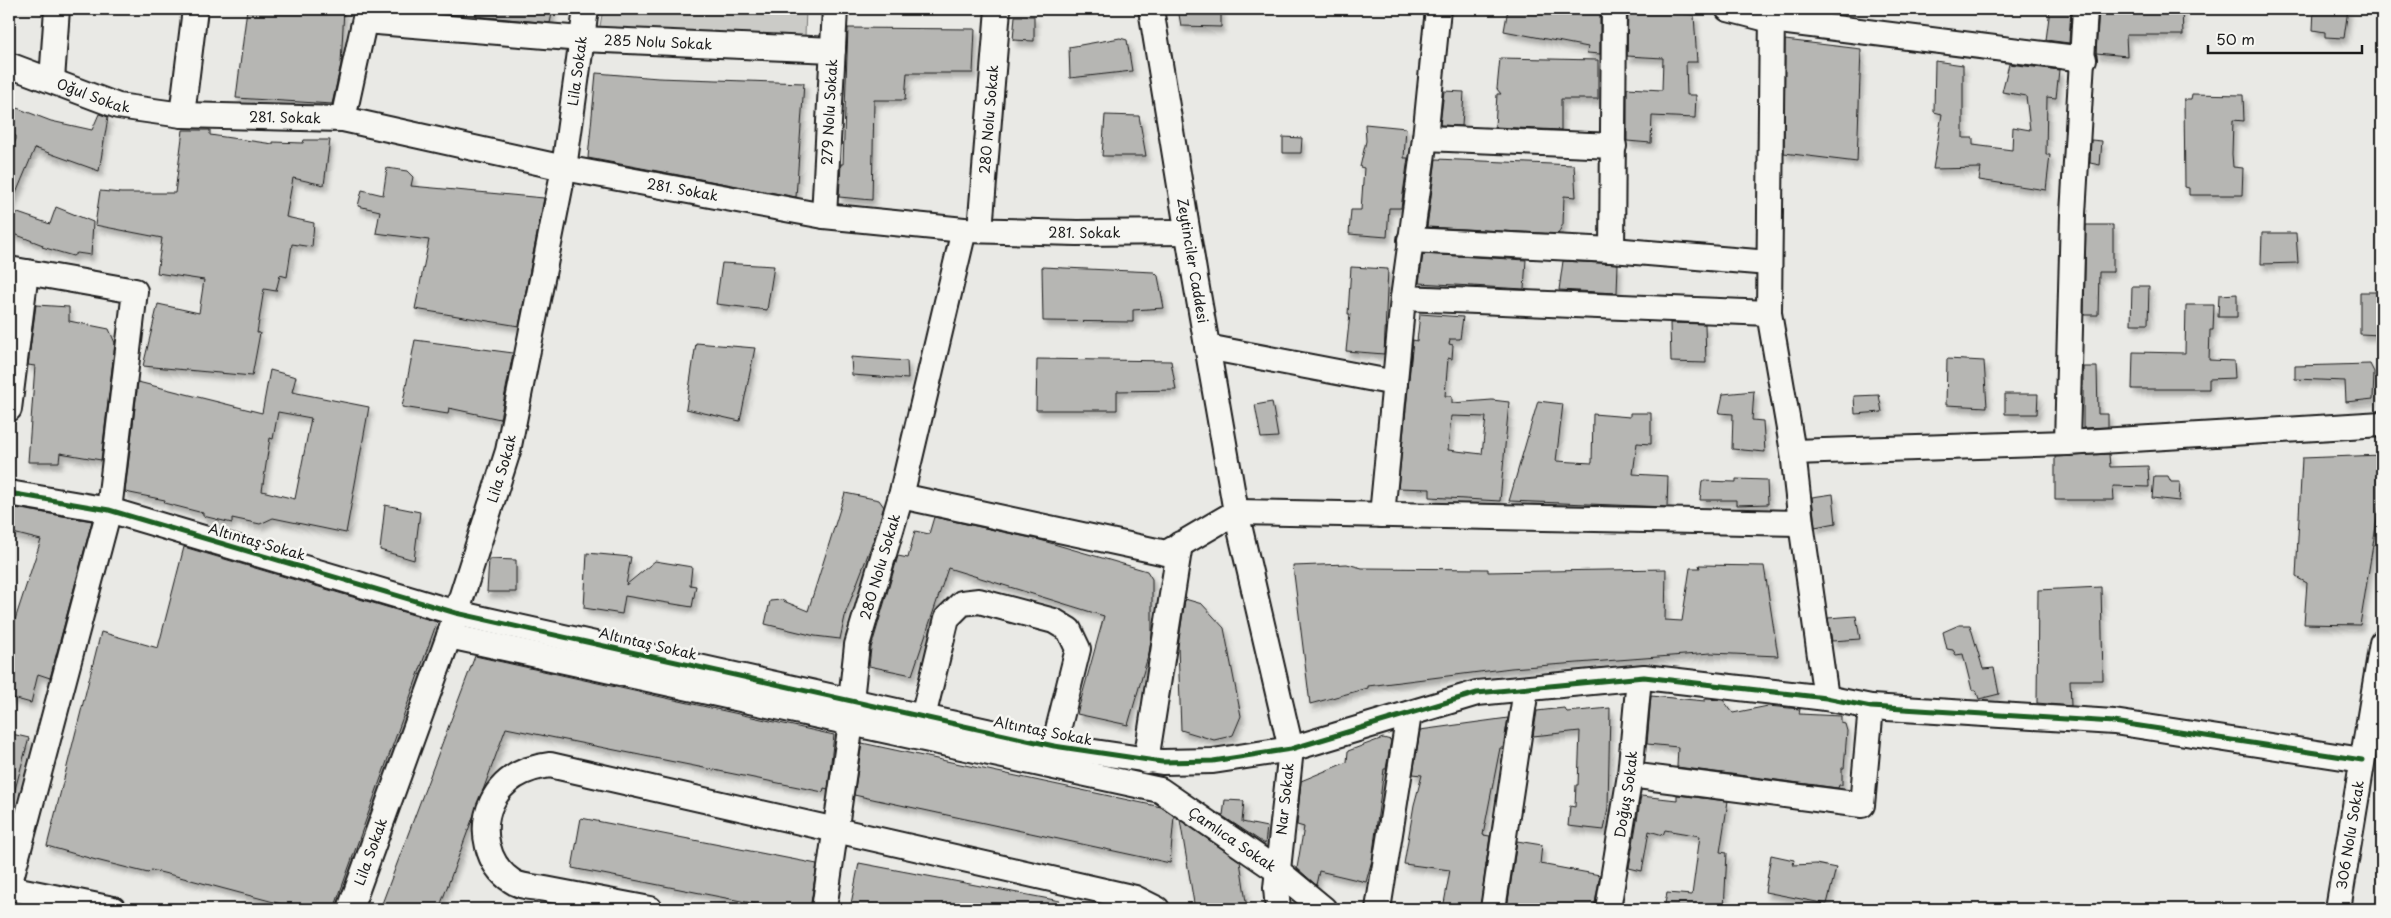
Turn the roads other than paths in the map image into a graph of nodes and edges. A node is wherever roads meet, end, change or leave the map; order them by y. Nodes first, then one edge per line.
1 (57, 9) edge
2 (194, 9) edge
3 (586, 9) edge
4 (835, 9) edge
5 (998, 9) edge
6 (1151, 9) edge
7 (1438, 9) edge
8 (1614, 9) edge
9 (1728, 9) edge
10 (2085, 9) edge
11 (1771, 14) edge
12 (366, 15) edge
13 (582, 40) junction
14 (833, 50) junction
15 (2084, 59) junction
16 (9, 65) edge
17 (52, 80) junction
18 (182, 115) junction
19 (343, 119) junction
20 (1425, 138) junction
21 (1614, 146) junction
22 (564, 168) junction
23 (824, 216) junction
24 (972, 230) junction
25 (1187, 232) junction
26 (1410, 240) junction
27 (1612, 250) junction
28 (1769, 263) junction
29 (18, 271) edge
30 (1403, 298) junction
31 (1769, 313) junction
32 (1207, 347) junction
33 (1394, 383) junction
34 (9, 410) edge
35 (2382, 424) edge
36 (2067, 443) junction
37 (1793, 452) junction
38 (9, 493) edge
39 (901, 496) junction
40 (109, 510) junction
41 (1236, 512) junction
42 (1382, 515) junction
43 (1801, 522) junction
44 (1180, 544) junction
45 (456, 612) junction
46 (449, 636) junction
47 (2382, 643) edge
48 (1639, 678) junction
49 (1526, 689) junction
50 (1826, 698) junction
51 (1871, 707) junction
52 (851, 711) junction
53 (1409, 714) junction
54 (923, 717) junction
55 (1054, 746) junction
56 (1291, 749) junction
57 (2362, 760) junction
58 (1154, 761) junction
59 (1630, 775) junction
60 (1160, 790) junction
61 (835, 829) junction
62 (1278, 870) junction
63 (9, 887) edge
64 (113, 909) edge
65 (350, 909) edge
66 (650, 909) edge
67 (824, 909) edge
68 (1157, 909) edge
69 (1278, 909) edge
70 (1324, 909) edge
71 (1378, 909) edge
72 (1493, 909) edge
73 (1608, 909) edge
74 (2338, 909) edge

1 - 17 street
2 - 18 street
3 - 13 street, Lila Sokak
4 - 14 street, 279 Nolu Sokak
5 - 24 street, 280 Nolu Sokak
6 - 25 street, Zeytinciler Caddesi
7 - 20 street
8 - 21 street
9 - 11 street
10 - 15 street
11 - 15 street
11 - 28 street
12 - 13 street, 285 Nolu Sokak
12 - 19 street
13 - 14 street, 285 Nolu Sokak
13 - 22 street, Lila Sokak
14 - 23 street, 279 Nolu Sokak
15 - 36 street
16 - 17 street, Oğul Sokak
17 - 18 street, Oğul Sokak
18 - 19 street, 281. Sokak
19 - 22 street, 281. Sokak
20 - 21 street
20 - 26 street
21 - 27 street
22 - 23 street, 281. Sokak
22 - 45 street, Lila Sokak
23 - 24 street, 281. Sokak
24 - 25 street, 281. Sokak
24 - 39 street, 280 Nolu Sokak
25 - 32 street, Zeytinciler Caddesi
26 - 27 street
26 - 30 street
27 - 28 street
28 - 31 street
29 - 34 street
29 - 40 street
30 - 31 street
30 - 33 street
31 - 37 street
32 - 33 street
32 - 41 street, Zeytinciler Caddesi
33 - 42 street
35 - 36 street
36 - 37 street
37 - 43 street
38 - 40 street, Altıntaş Sokak
39 - 44 street
39 - 52 street, 280 Nolu Sokak
40 - 45 street, Altıntaş Sokak
40 - 63 street
41 - 42 street
41 - 44 street
41 - 56 street, Nar Sokak
42 - 43 street
43 - 50 street
44 - 58 street
45 - 46 street, Lila Sokak
45 - 52 street, Altıntaş Sokak
46 - 52 street, Altıntaş Sokak
46 - 65 street, Lila Sokak
47 - 57 street, 306 Nolu Sokak
48 - 49 street, Altıntaş Sokak
48 - 50 street, Altıntaş Sokak
48 - 59 street, Doğuş Sokak
49 - 53 street, Altıntaş Sokak
49 - 72 street
50 - 51 street, Altıntaş Sokak
51 - 57 street, Altıntaş Sokak
51 - 59 street
52 - 54 street, Altıntaş Sokak
52 - 60 street, Altıntaş Sokak
52 - 61 street, 280 Nolu Sokak
53 - 56 street, Altıntaş Sokak
53 - 71 street
54 - 55 street, Altıntaş Sokak
54 - 55 street
55 - 58 street, Altıntaş Sokak
56 - 58 street, Altıntaş Sokak
56 - 62 street, Nar Sokak
57 - 74 street, 306 Nolu Sokak
58 - 60 street
59 - 73 street, Doğuş Sokak
60 - 62 street, Çamlıca Sokak
61 - 66 street
61 - 67 street, 280 Nolu Sokak
61 - 68 street
62 - 69 street, Nar Sokak
62 - 70 street, Çamlıca Sokak
63 - 64 street

